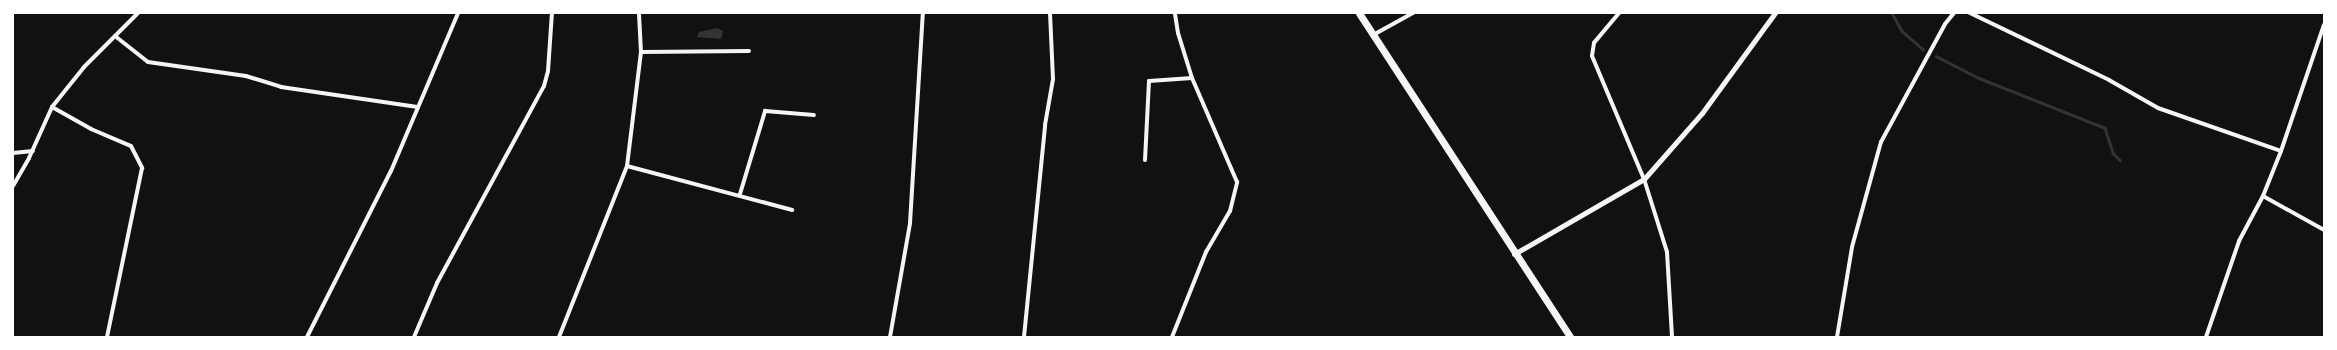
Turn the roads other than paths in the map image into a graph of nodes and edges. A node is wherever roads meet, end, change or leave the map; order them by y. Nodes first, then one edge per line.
1 (138, 13) edge
2 (458, 13) edge
3 (552, 13) edge
4 (639, 13) edge
5 (923, 13) edge
6 (1050, 13) edge
7 (1175, 13) edge
8 (1359, 13) edge
9 (1414, 13) edge
10 (1619, 13) edge
11 (1775, 13) edge
12 (1954, 13) edge
13 (1970, 13) edge
14 (2324, 25) edge
15 (1373, 35) junction
16 (115, 36) junction
17 (748, 51) dead end
18 (641, 52) junction
19 (1192, 78) junction
20 (52, 107) junction
21 (418, 107) junction
22 (814, 115) dead end
23 (32, 150) junction
24 (2281, 151) junction
25 (13, 153) edge
26 (1145, 160) dead end
27 (626, 166) junction
28 (1644, 179) junction
29 (13, 186) edge
30 (740, 194) junction
31 (2263, 196) junction
32 (792, 210) dead end
33 (2324, 230) edge
34 (1514, 254) junction
35 (107, 337) edge
36 (307, 337) edge
37 (414, 337) edge
38 (559, 337) edge
39 (890, 337) edge
40 (1024, 337) edge
41 (1172, 337) edge
42 (1570, 337) edge
43 (1672, 337) edge
44 (1837, 337) edge
45 (2206, 337) edge

1 - 16 street
2 - 21 street
3 - 37 street
4 - 18 street
5 - 39 street
6 - 40 street
7 - 19 street
8 - 15 highway
9 - 15 street
10 - 28 street
11 - 28 street
12 - 44 street
13 - 24 street
14 - 24 street
15 - 34 highway
16 - 20 street
16 - 21 street
17 - 18 street
18 - 27 street
19 - 26 street
19 - 41 street
20 - 23 street
20 - 35 street
21 - 36 street
22 - 30 street
23 - 25 street
23 - 29 street
24 - 31 street
27 - 30 street
27 - 38 street
28 - 34 street
28 - 43 street
30 - 32 street
31 - 33 street
31 - 45 street
34 - 42 highway

